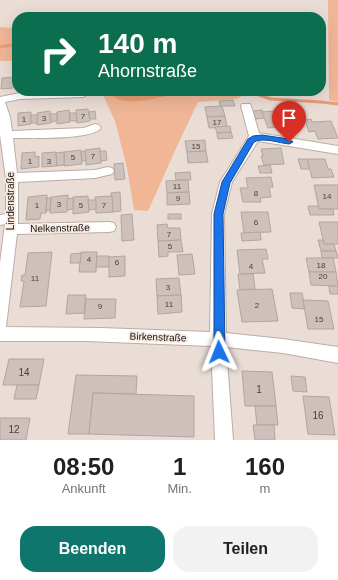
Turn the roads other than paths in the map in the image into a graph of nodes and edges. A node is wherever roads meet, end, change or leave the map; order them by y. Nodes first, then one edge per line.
1 (12, 96) edge
2 (12, 96) edge
3 (70, 96) edge
4 (0, 100) edge
5 (0, 103) edge
6 (246, 106) dead end
7 (95, 128) dead end
8 (4, 137) edge
9 (255, 138) junction
10 (338, 150) edge
11 (108, 171) dead end
12 (12, 180) junction
13 (8, 222) edge
14 (109, 227) dead end
15 (0, 324) edge
16 (0, 334) edge
17 (218, 339) junction
18 (338, 355) edge
19 (224, 440) edge

1 - 4 street
2 - 3 street
5 - 8 street, Lindenstraße
6 - 9 street
7 - 8 street
8 - 12 street, Lindenstraße
9 - 10 street
9 - 17 street
11 - 12 street
12 - 13 street, Lindenstraße
13 - 14 street, Nelkenstraße
13 - 15 street, Lindenstraße
16 - 17 street, Birkenstraße
17 - 18 street, Birkenstraße
17 - 19 street

